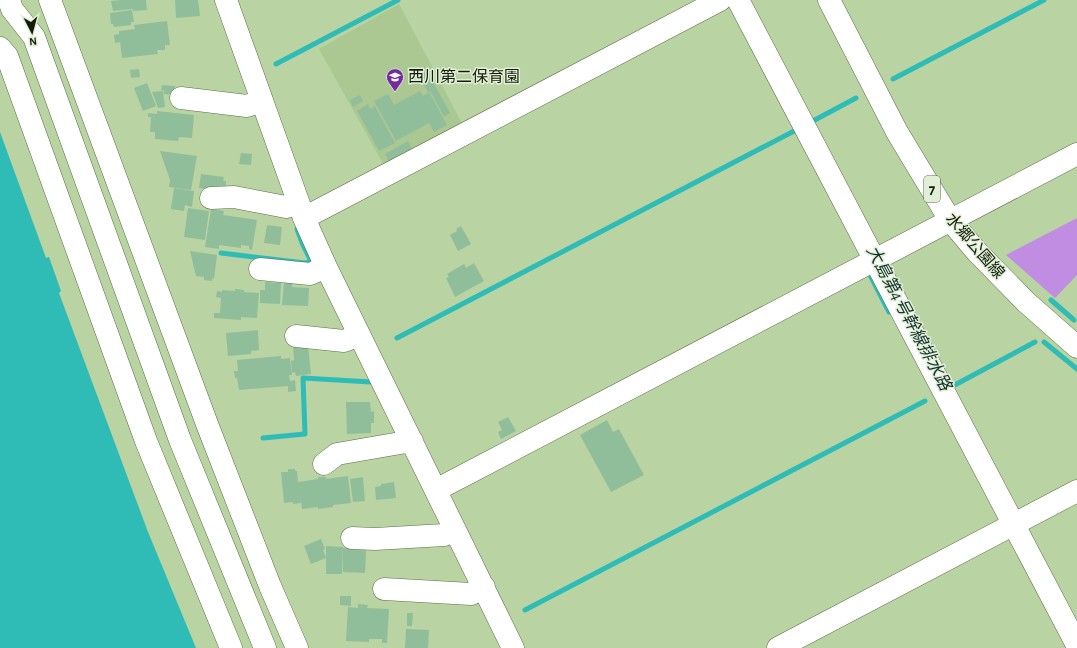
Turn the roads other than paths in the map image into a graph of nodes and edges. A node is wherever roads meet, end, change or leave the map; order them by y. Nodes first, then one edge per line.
1 (9, 0) edge
2 (36, 0) edge
3 (226, 0) edge
4 (720, 0) edge
5 (738, 0) edge
6 (829, 0) edge
7 (53, 9) edge
8 (0, 48) edge
9 (182, 98) dead end
10 (262, 100) junction
11 (1077, 154) edge
12 (211, 198) dead end
13 (301, 211) junction
14 (950, 220) junction
15 (867, 264) junction
16 (326, 267) junction
17 (260, 269) dead end
18 (359, 335) junction
19 (296, 336) dead end
20 (1077, 347) edge
21 (412, 441) junction
22 (324, 464) dead end
23 (436, 490) junction
24 (1077, 491) edge
25 (1008, 527) junction
26 (456, 530) junction
27 (352, 538) dead end
28 (484, 587) junction
29 (384, 589) dead end
30 (1077, 645) edge
31 (231, 648) edge
32 (265, 648) edge
33 (297, 648) edge
34 (513, 648) edge
35 (778, 648) edge

1 - 32 street
2 - 7 street
3 - 10 street
4 - 13 street
5 - 15 street
6 - 14 street, 水郷公園線 / 7
7 - 33 street
8 - 31 street
9 - 10 street
10 - 13 street
11 - 14 street
12 - 13 street
13 - 16 street
14 - 15 street
14 - 20 street, 水郷公園線 / 7
15 - 23 street
15 - 25 street
16 - 17 street
16 - 18 street
18 - 19 street
18 - 21 street
21 - 22 street
21 - 23 street
23 - 26 street
24 - 25 street
25 - 30 street
25 - 35 street
26 - 27 street
26 - 28 street
28 - 29 street
28 - 34 street

